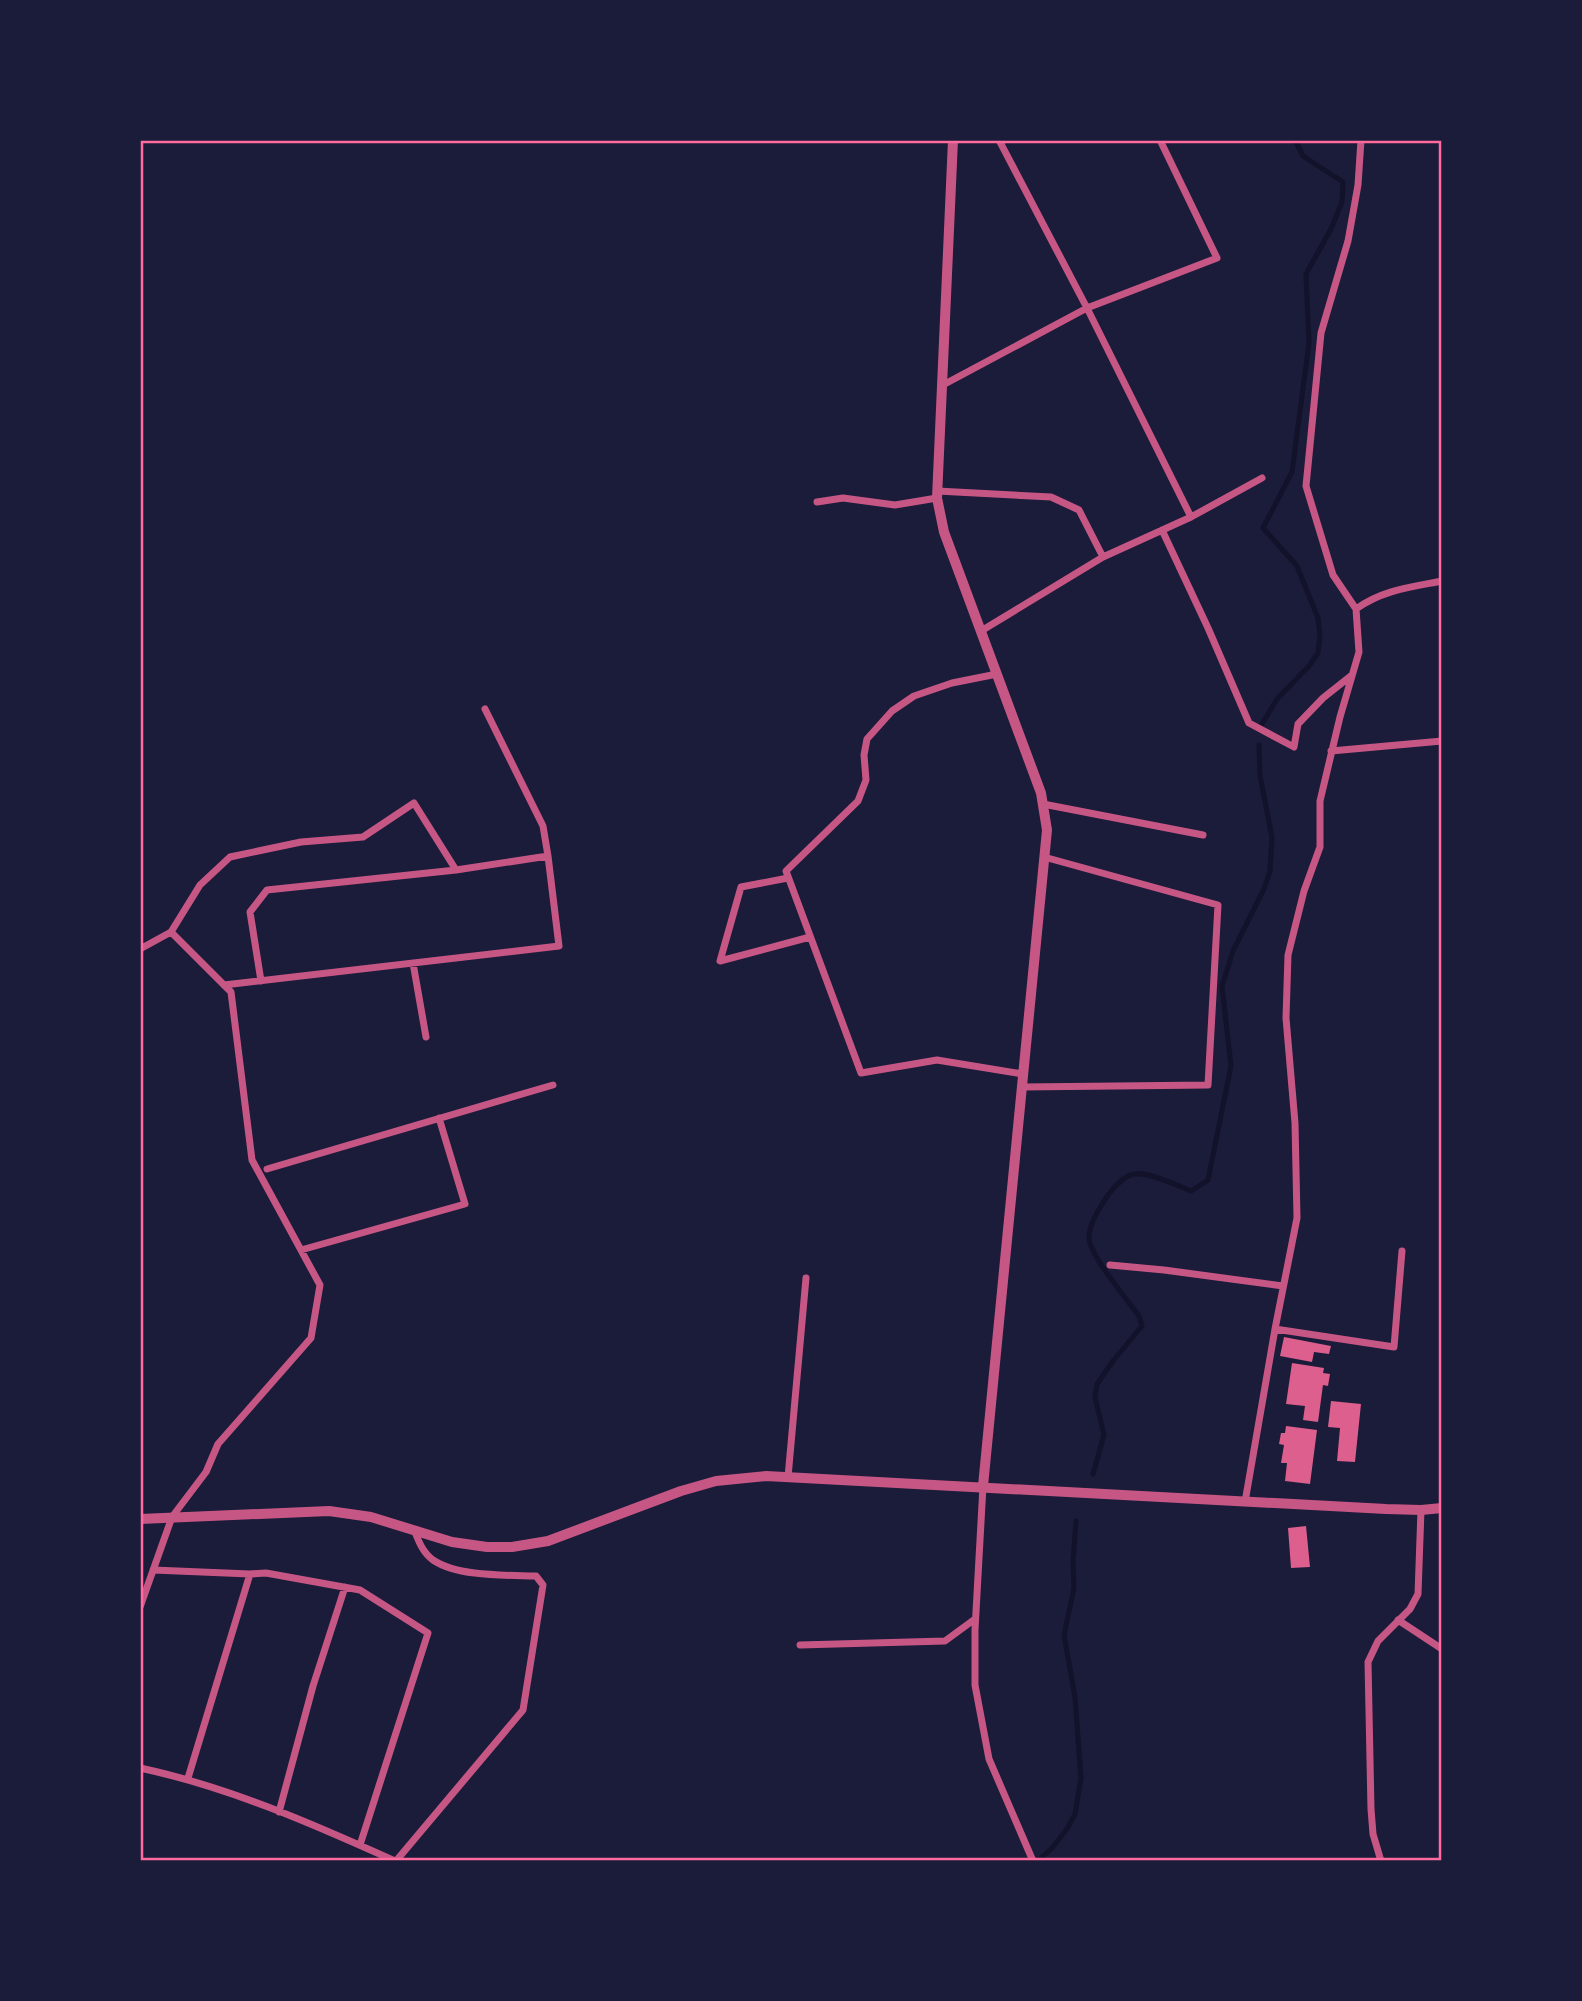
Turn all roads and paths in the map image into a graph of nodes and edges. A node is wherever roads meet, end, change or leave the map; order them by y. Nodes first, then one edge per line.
1 (953, 140) edge
2 (1004, 140) edge
3 (1160, 140) edge
4 (1361, 140) edge
5 (1087, 308) junction
6 (941, 386) junction
7 (1262, 478) dead end
8 (937, 494) junction
9 (817, 502) dead end
10 (1191, 517) junction
11 (1162, 530) junction
12 (1102, 557) junction
13 (1442, 581) edge
14 (1356, 609) junction
15 (981, 631) junction
16 (997, 674) junction
17 (1352, 675) junction
18 (485, 709) dead end
19 (1442, 741) edge
20 (1332, 751) junction
21 (1043, 804) junction
22 (1203, 835) dead end
23 (548, 856) junction
24 (1045, 857) junction
25 (456, 870) junction
26 (788, 877) junction
27 (171, 932) junction
28 (810, 937) junction
29 (140, 949) edge
30 (413, 963) junction
31 (261, 981) junction
32 (224, 985) junction
33 (426, 1037) dead end
34 (1023, 1074) junction
35 (553, 1085) dead end
36 (1022, 1087) junction
37 (439, 1118) junction
38 (267, 1169) dead end
39 (301, 1250) junction
40 (1402, 1251) dead end
41 (1110, 1265) dead end
42 (806, 1278) dead end
43 (1283, 1286) junction
44 (1275, 1329) junction
45 (788, 1477) junction
46 (983, 1486) junction
47 (1245, 1502) junction
48 (1442, 1508) edge
49 (1421, 1510) junction
50 (172, 1517) junction
51 (140, 1519) edge
52 (415, 1532) junction
53 (153, 1570) junction
54 (250, 1574) junction
55 (345, 1587) junction
56 (140, 1607) edge
57 (975, 1619) junction
58 (1398, 1620) junction
59 (800, 1645) dead end
60 (1442, 1649) edge
61 (140, 1768) edge
62 (188, 1778) junction
63 (279, 1812) junction
64 (360, 1845) junction
65 (396, 1861) edge
66 (1033, 1861) edge
67 (1381, 1861) edge

1 - 6 street
2 - 5 street
3 - 5 street
4 - 14 street
5 - 6 street
5 - 10 street
6 - 8 street
7 - 10 street
8 - 9 street
8 - 12 street
8 - 15 street
10 - 11 street
11 - 12 street
11 - 17 street
12 - 15 street
13 - 14 street
14 - 17 street
15 - 16 street
16 - 21 street
16 - 26 street
17 - 20 street
18 - 23 street
19 - 20 street
20 - 43 street
21 - 22 street
21 - 24 street
23 - 25 street
23 - 30 street
24 - 34 street
24 - 36 street
25 - 27 street
25 - 31 street
26 - 28 street
26 - 28 street
27 - 29 street
27 - 32 street
28 - 34 street
30 - 31 street
30 - 33 street
31 - 32 street
32 - 39 street
34 - 36 street
35 - 37 street
36 - 46 street
37 - 38 street
37 - 39 street
39 - 50 street
40 - 44 street
41 - 43 street
42 - 45 street
43 - 44 street
44 - 47 street
45 - 46 street
45 - 52 street
46 - 47 street
46 - 57 street
47 - 49 street
48 - 49 street
49 - 58 street
50 - 51 street
50 - 52 street
50 - 53 street
52 - 65 street
53 - 54 street
53 - 56 street
54 - 55 street
54 - 62 street
55 - 63 street
55 - 64 street
57 - 59 street
57 - 66 street
58 - 60 street
58 - 67 street
61 - 62 street
62 - 63 street
63 - 64 street
64 - 65 street

